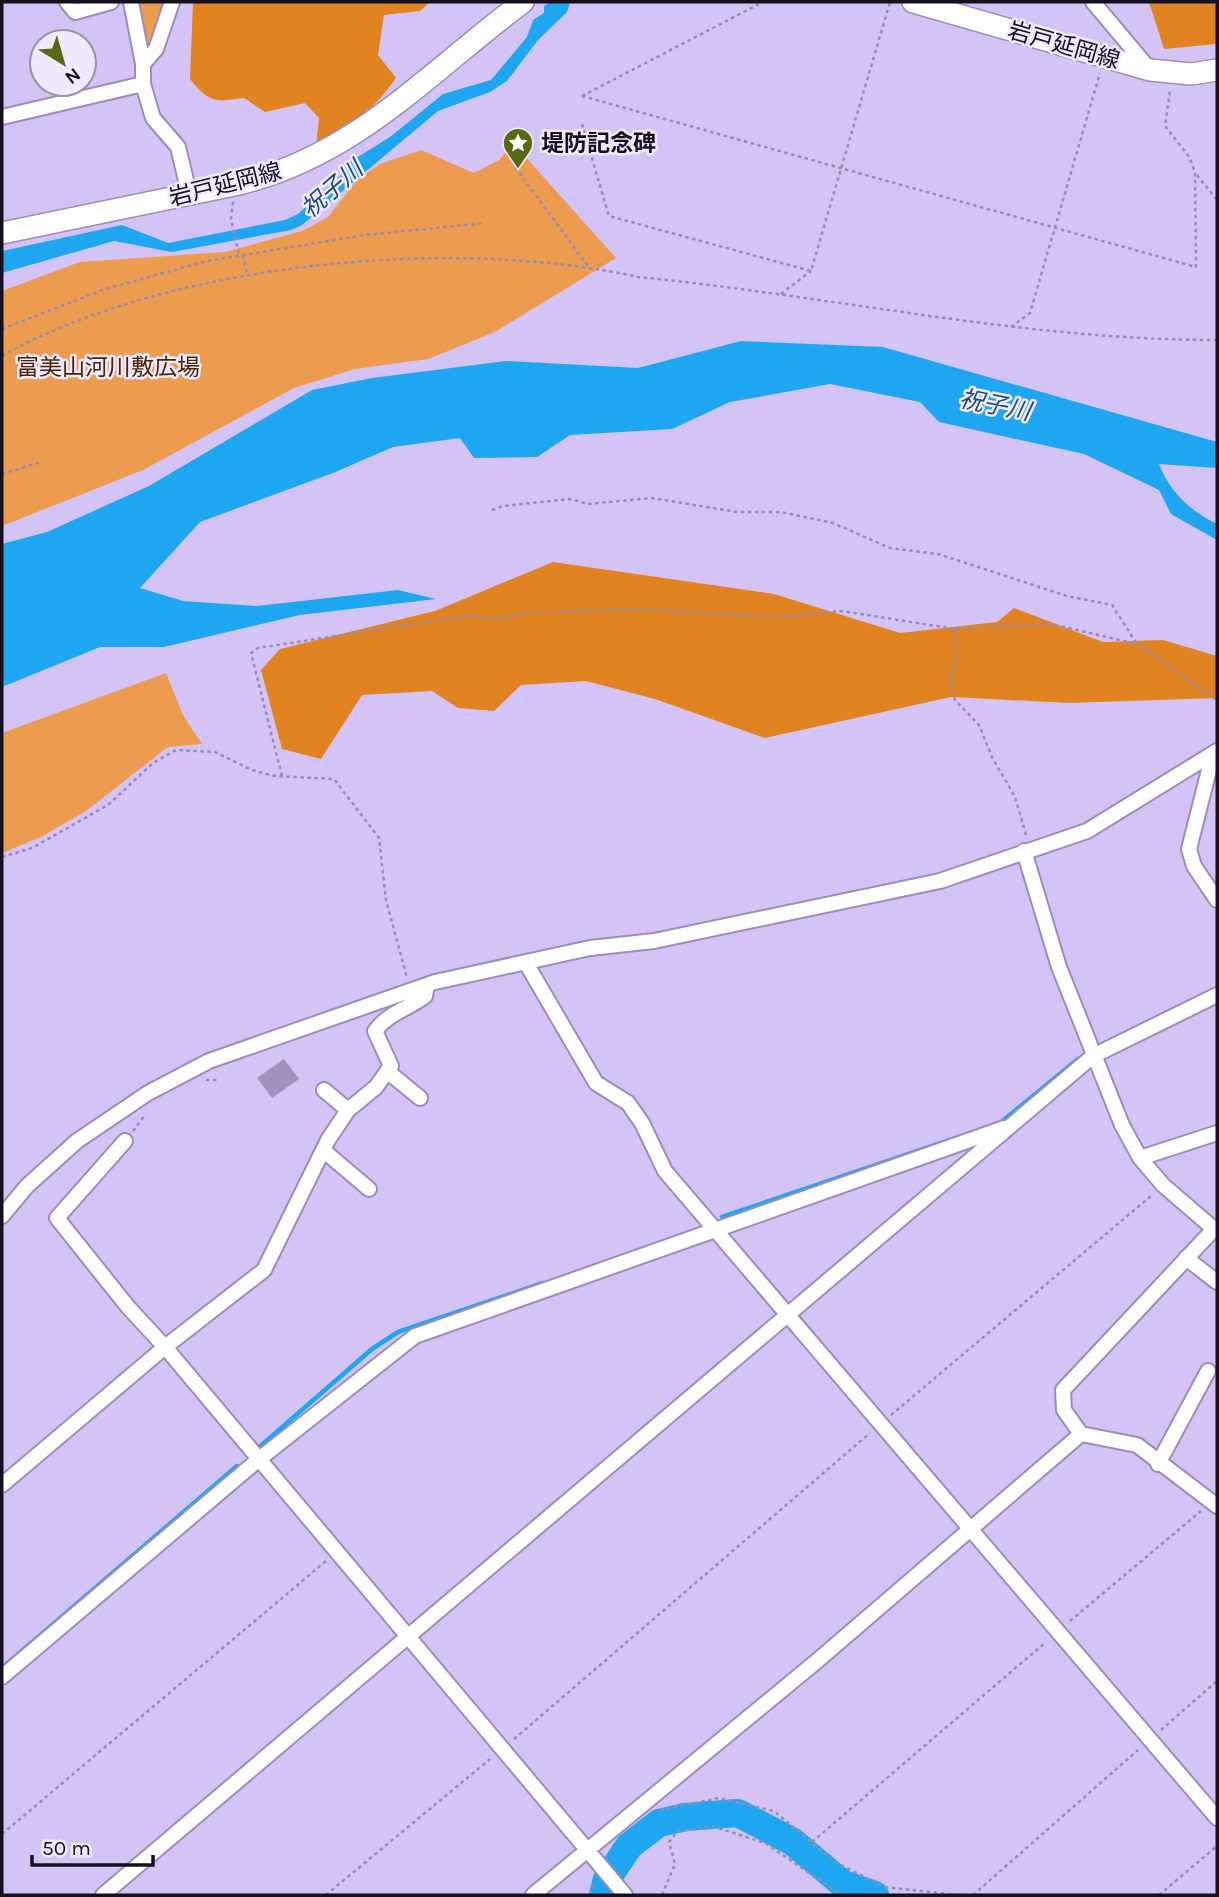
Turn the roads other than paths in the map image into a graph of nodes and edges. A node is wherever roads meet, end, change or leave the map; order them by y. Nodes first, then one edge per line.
1 (67, 2) edge
2 (111, 2) edge
3 (131, 2) edge
4 (172, 2) edge
5 (523, 2) edge
6 (913, 2) edge
7 (1093, 2) edge
8 (143, 64) junction
9 (1150, 70) junction
10 (1217, 70) edge
11 (143, 84) junction
12 (2, 117) edge
13 (188, 192) junction
14 (2, 233) edge
15 (1215, 753) edge
16 (1027, 850) junction
17 (1217, 900) edge
18 (526, 963) junction
19 (427, 985) junction
20 (1217, 995) edge
21 (1093, 1056) junction
22 (387, 1071) junction
23 (324, 1090) dead end
24 (420, 1098) dead end
25 (348, 1110) junction
26 (1009, 1126) junction
27 (1217, 1133) edge
28 (125, 1140) dead end
29 (323, 1150) junction
30 (1140, 1157) junction
31 (369, 1189) dead end
32 (2, 1216) edge
33 (1216, 1228) edge
34 (716, 1229) junction
35 (1186, 1258) junction
36 (1217, 1282) edge
37 (789, 1314) junction
38 (165, 1347) junction
39 (1208, 1371) dead end
40 (1081, 1434) junction
41 (258, 1460) junction
42 (1158, 1464) junction
43 (2, 1485) edge
44 (1215, 1504) edge
45 (971, 1529) junction
46 (410, 1637) junction
47 (2, 1677) edge
48 (1217, 1818) edge
49 (587, 1849) junction
50 (622, 1891) edge
51 (103, 1895) edge
52 (533, 1895) edge

1 - 2 street
3 - 8 street
4 - 8 street
5 - 13 main road, 岩戸延岡線
6 - 9 main road, 岩戸延岡線
7 - 9 street
8 - 11 street
9 - 10 main road, 岩戸延岡線
11 - 12 street
11 - 13 street
13 - 14 main road, 岩戸延岡線
15 - 16 street
15 - 17 street
16 - 18 street
16 - 21 street
18 - 19 street
18 - 34 street
19 - 22 street
19 - 32 street
20 - 21 street
21 - 26 street
21 - 30 street
22 - 24 street
22 - 25 street
23 - 25 street
25 - 29 street
26 - 34 street
26 - 37 street
27 - 30 street
28 - 38 street
29 - 31 street
29 - 38 street
30 - 33 street
33 - 35 street
34 - 37 street
34 - 41 street
35 - 36 street
35 - 40 street
37 - 45 street
37 - 46 street
38 - 41 street
38 - 43 street
39 - 42 street
40 - 42 street
40 - 45 street
41 - 46 street
41 - 47 street
42 - 44 street
45 - 48 street
45 - 49 street
46 - 49 street
46 - 51 street
49 - 50 street
49 - 52 street

